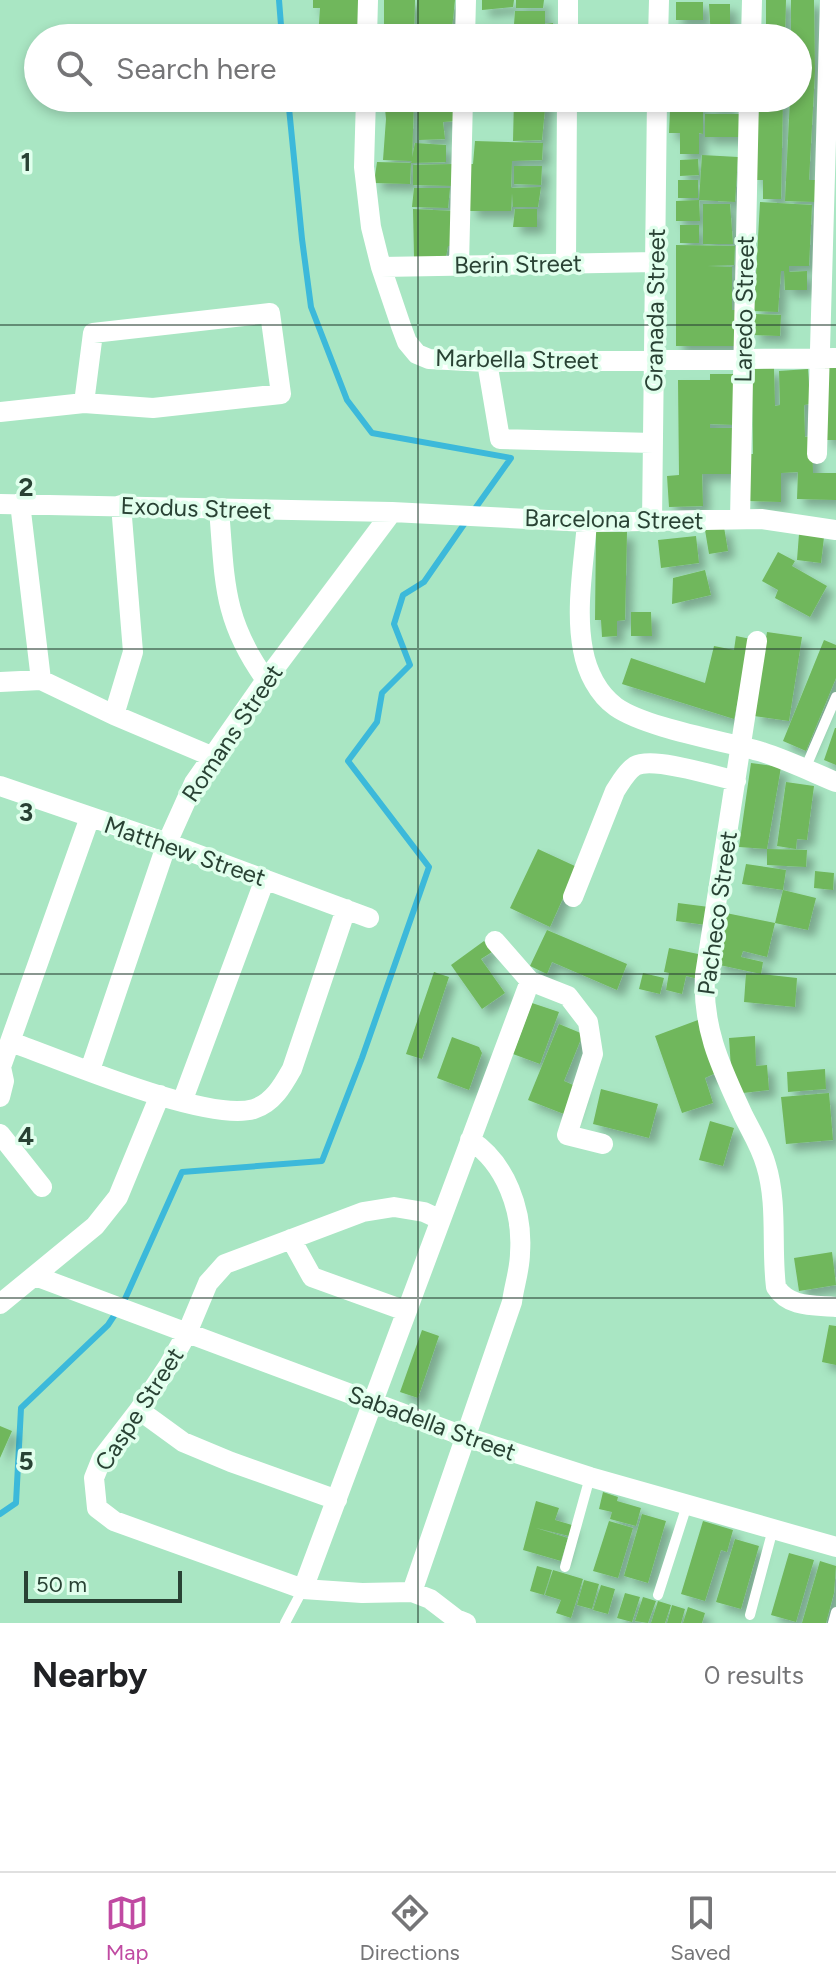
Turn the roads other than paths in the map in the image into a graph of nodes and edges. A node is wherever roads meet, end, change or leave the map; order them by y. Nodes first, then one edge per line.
1 (368, 0) edge
2 (466, 0) edge
3 (568, 0) edge
4 (659, 0) edge
5 (752, 0) edge
6 (830, 0) edge
7 (367, 24) edge
8 (465, 24) edge
9 (568, 24) edge
10 (658, 24) edge
11 (751, 24) edge
12 (366, 112) edge
13 (463, 112) edge
14 (567, 112) edge
15 (657, 112) edge
16 (749, 112) edge
17 (655, 262) junction
18 (566, 263) junction
19 (459, 265) junction
20 (381, 267) junction
21 (828, 358) edge
22 (654, 361) junction
23 (743, 361) junction
24 (487, 362) junction
25 (84, 403) junction
26 (0, 412) edge
27 (653, 443) junction
28 (817, 454) dead end
29 (10, 504) edge
30 (121, 505) junction
31 (219, 509) junction
32 (392, 512) junction
33 (740, 519) junction
34 (587, 522) junction
35 (652, 522) junction
36 (836, 530) edge
37 (757, 641) dead end
38 (41, 680) junction
39 (266, 680) junction
40 (0, 682) edge
41 (836, 697) edge
42 (114, 715) junction
43 (742, 747) junction
44 (211, 756) junction
45 (805, 769) junction
46 (736, 781) junction
47 (836, 782) edge
48 (0, 786) edge
49 (90, 817) junction
50 (167, 843) junction
51 (265, 879) junction
52 (573, 897) dead end
53 (346, 909) junction
54 (369, 918) dead end
55 (495, 941) dead end
56 (530, 981) junction
57 (11, 1042) junction
58 (1, 1067) edge
59 (90, 1070) junction
60 (160, 1095) junction
61 (0, 1097) edge
62 (182, 1102) junction
63 (0, 1134) edge
64 (470, 1140) junction
65 (603, 1144) dead end
66 (42, 1187) dead end
67 (439, 1219) junction
68 (291, 1239) junction
69 (35, 1276) junction
70 (0, 1304) edge
71 (836, 1307) edge
72 (406, 1311) junction
73 (187, 1333) junction
74 (373, 1402) junction
75 (139, 1410) junction
76 (466, 1437) junction
77 (590, 1477) junction
78 (337, 1500) junction
79 (687, 1505) junction
80 (773, 1529) junction
81 (836, 1547) edge
82 (565, 1567) dead end
83 (303, 1589) junction
84 (412, 1592) junction
85 (658, 1595) dead end
86 (836, 1612) edge
87 (750, 1615) dead end
88 (285, 1623) edge
89 (466, 1623) edge
90 (833, 1623) edge

1 - 7 street
2 - 8 street
3 - 9 street
4 - 10 street
5 - 11 street
6 - 21 street
12 - 20 street, Marbella Street
13 - 19 street
14 - 18 street
15 - 17 street, Granada Street
16 - 23 street, Laredo Street
17 - 18 street, Berin Street
17 - 22 street, Granada Street
18 - 19 street, Berin Street
19 - 20 street, Berin Street
20 - 24 street, Marbella Street
21 - 23 street, Marbella Street
21 - 28 street
22 - 23 street, Marbella Street
22 - 24 street, Marbella Street
22 - 27 street, Granada Street
23 - 33 street, Laredo Street
24 - 27 street
25 - 25 street
25 - 26 street
27 - 35 street, Granada Street
29 - 30 street, Exodus Street
29 - 38 street
30 - 31 street, Exodus Street
30 - 42 street
31 - 32 street, Exodus Street
31 - 39 street
32 - 34 street, Barcelona Street
32 - 39 street, Romans Street
33 - 35 street, Barcelona Street
33 - 36 street, Barcelona Street
34 - 35 street, Barcelona Street
34 - 43 street
37 - 43 street, Pacheco Street
38 - 40 street
38 - 42 street
39 - 44 street, Romans Street
41 - 45 lane
42 - 44 street
43 - 45 street
43 - 46 street, Pacheco Street
44 - 50 street, Romans Street
45 - 47 street
46 - 52 street
46 - 71 street, Pacheco Street
48 - 49 street, Matthew Street
49 - 50 street, Matthew Street
49 - 57 street
50 - 51 street, Matthew Street
50 - 59 street, Romans Street
51 - 53 street, Matthew Street
51 - 62 street
53 - 54 street, Matthew Street
53 - 62 street
55 - 56 street
56 - 64 street
56 - 65 street
57 - 58 street
57 - 59 street
58 - 61 street
59 - 60 street
60 - 62 street
60 - 69 street
63 - 66 street
64 - 67 street
64 - 76 street
67 - 68 street, Caspe Street
67 - 72 street
68 - 72 street
68 - 73 street, Caspe Street
69 - 70 street
69 - 73 street, Sabadella Street
72 - 74 street
73 - 74 street, Sabadella Street
73 - 75 street, Caspe Street
74 - 76 street, Sabadella Street
74 - 78 street
75 - 78 street
75 - 83 street, Caspe Street
76 - 77 street, Sabadella Street
76 - 84 street
77 - 79 street, Sabadella Street
77 - 82 lane
78 - 83 street
79 - 80 street, Sabadella Street
79 - 85 lane
80 - 81 street, Sabadella Street
80 - 87 lane
83 - 84 street, Caspe Street
83 - 88 lane
84 - 89 street
86 - 90 lane

